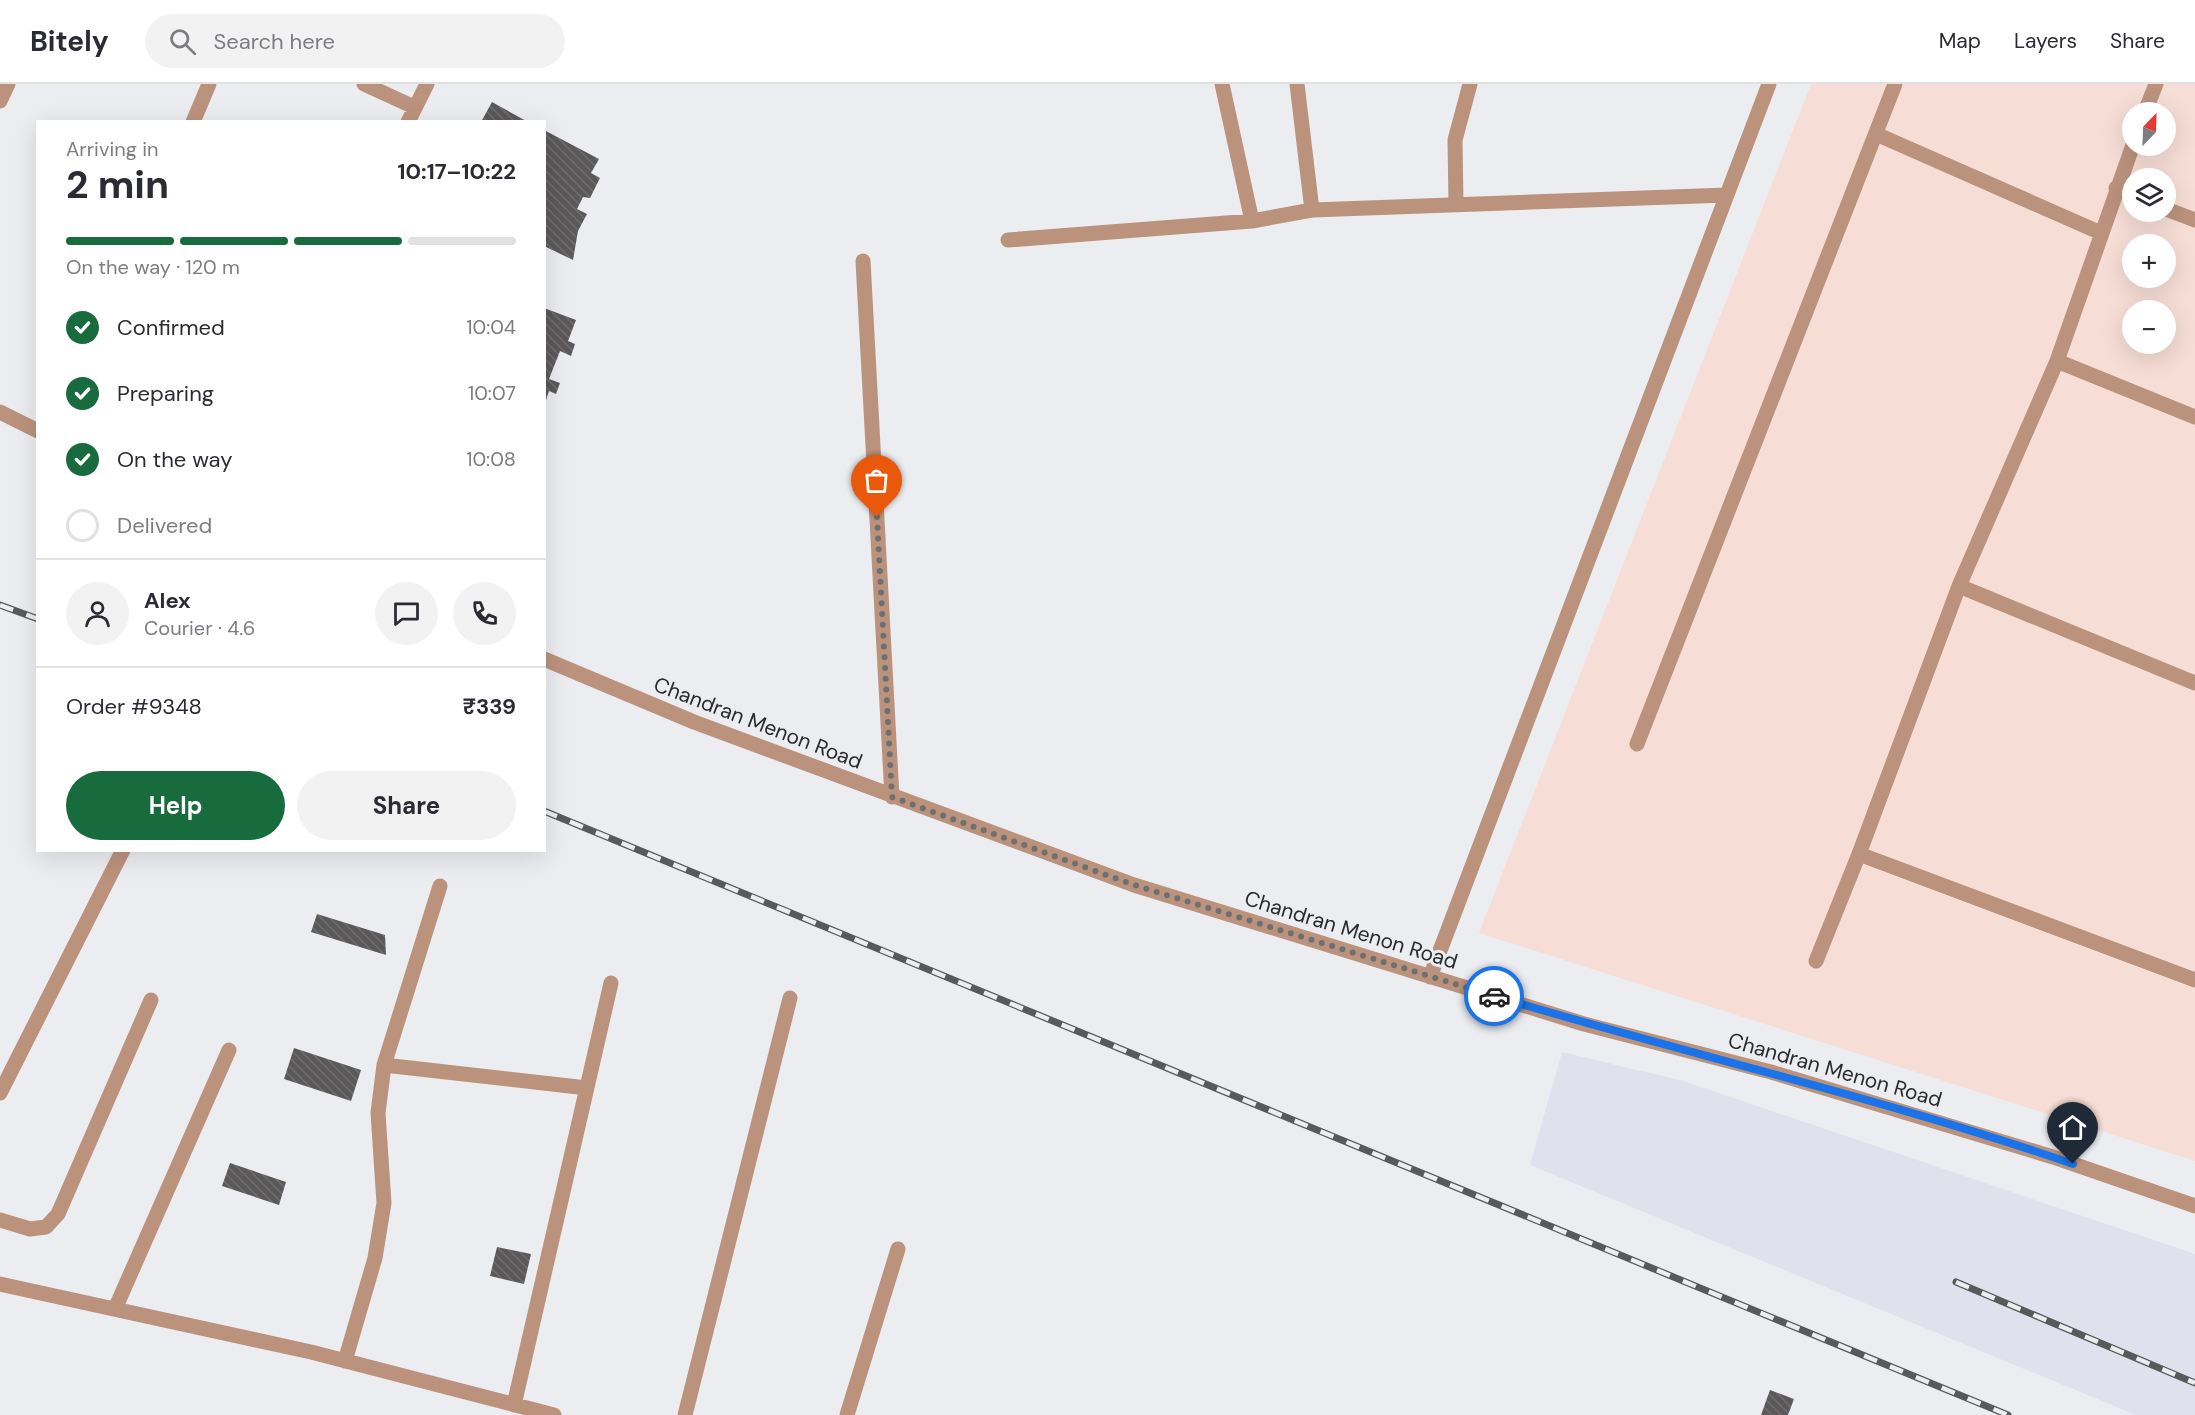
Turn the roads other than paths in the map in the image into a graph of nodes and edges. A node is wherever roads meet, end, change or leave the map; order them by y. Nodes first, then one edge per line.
1 (8, 84) edge
2 (209, 84) edge
3 (364, 84) edge
4 (427, 84) edge
5 (1222, 84) edge
6 (1297, 84) edge
7 (1470, 84) edge
8 (1769, 84) edge
9 (1895, 84) edge
10 (2156, 84) edge
11 (0, 101) edge
12 (2149, 102) edge
13 (414, 107) junction
14 (194, 120) edge
15 (409, 120) edge
16 (1876, 134) junction
17 (2129, 156) edge
18 (2116, 188) junction
19 (2122, 190) edge
20 (1728, 195) junction
21 (1456, 205) junction
22 (1312, 210) junction
23 (2176, 213) edge
24 (2195, 220) edge
25 (1251, 221) junction
26 (2101, 233) junction
27 (1008, 240) dead end
28 (863, 261) dead end
29 (2057, 361) junction
30 (0, 412) edge
31 (2195, 417) edge
32 (36, 430) edge
33 (1959, 586) junction
34 (546, 660) edge
35 (2195, 683) edge
36 (1637, 744) dead end
37 (892, 797) junction
38 (122, 852) edge
39 (1859, 854) junction
40 (440, 886) dead end
41 (1816, 962) dead end
42 (1430, 977) junction
43 (2195, 980) edge
44 (610, 983) dead end
45 (790, 998) dead end
46 (151, 1000) dead end
47 (229, 1050) dead end
48 (384, 1065) junction
49 (587, 1088) junction
50 (0, 1093) edge
51 (2195, 1206) edge
52 (0, 1220) edge
53 (898, 1249) dead end
54 (0, 1284) edge
55 (115, 1310) junction
56 (345, 1361) junction
57 (514, 1405) junction
58 (554, 1415) edge
59 (685, 1415) edge
60 (847, 1415) edge

1 - 11 street
2 - 14 street
3 - 13 street
4 - 13 street
5 - 25 street
6 - 22 street
7 - 21 street
8 - 20 street
9 - 16 street
10 - 12 street
13 - 15 street
16 - 26 street
16 - 36 street
17 - 18 street
18 - 19 street
18 - 26 street
20 - 21 street
20 - 42 street
21 - 22 street
22 - 25 street
23 - 24 street
25 - 27 street
26 - 29 street
28 - 37 street
29 - 31 street
29 - 33 street
30 - 32 street
33 - 35 street
33 - 39 street
34 - 37 street, Chandran Menon Road
37 - 42 street, Chandran Menon Road
38 - 50 street
39 - 41 street
39 - 43 street
40 - 48 street
42 - 51 street, Chandran Menon Road
44 - 49 street
45 - 59 street
46 - 52 street
47 - 55 street
48 - 49 street
48 - 56 street
49 - 57 street
53 - 60 street
54 - 55 street
55 - 56 street
56 - 57 street
57 - 58 street

